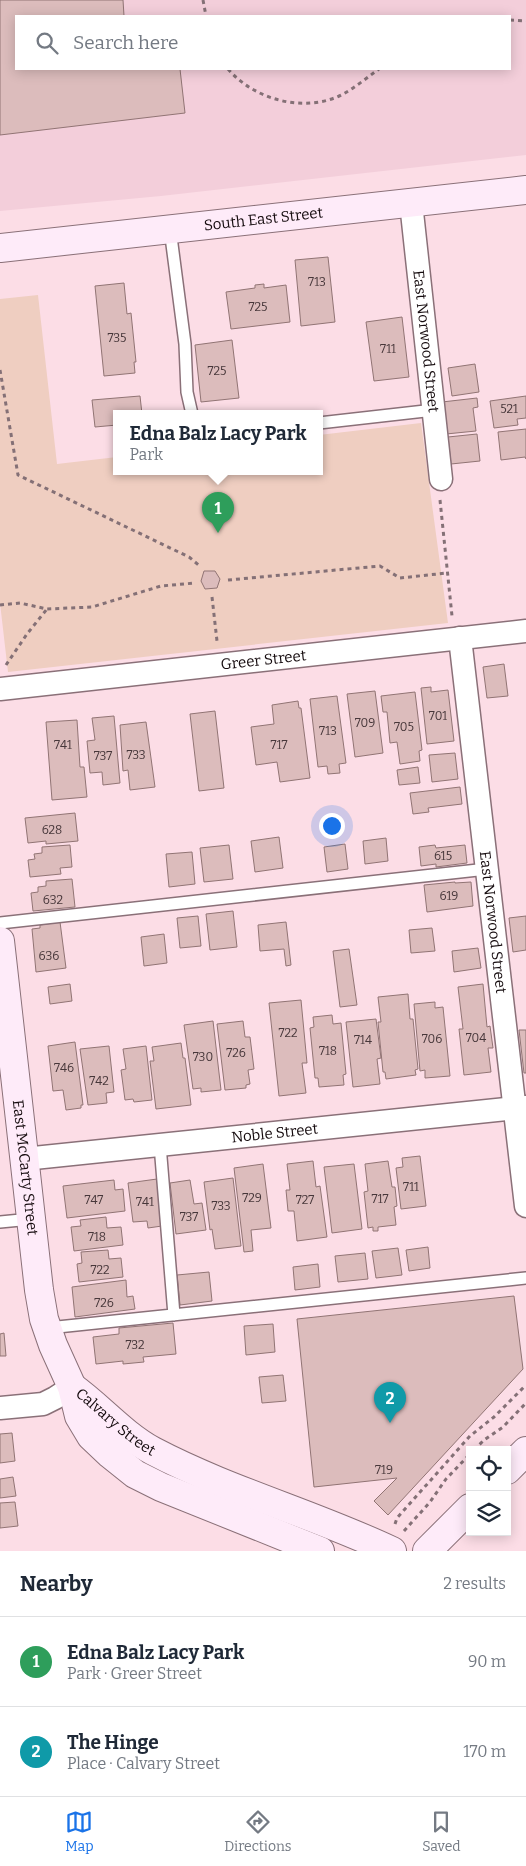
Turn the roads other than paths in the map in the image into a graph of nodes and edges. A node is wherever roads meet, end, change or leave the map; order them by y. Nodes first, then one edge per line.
1 (526, 190) edge
2 (411, 203) junction
3 (170, 229) junction
4 (0, 248) edge
5 (191, 410) edge
6 (434, 410) junction
7 (323, 423) edge
8 (441, 479) road end
9 (456, 628) junction
10 (526, 631) edge
11 (0, 689) edge
12 (487, 869) junction
13 (0, 923) edge
14 (0, 941) edge
15 (4, 1011) edge
16 (520, 1107) edge
17 (160, 1145) junction
18 (24, 1159) junction
19 (526, 1206) edge
20 (31, 1219) junction
21 (0, 1222) edge
22 (526, 1278) edge
23 (174, 1315) junction
24 (47, 1328) junction
25 (72, 1388) junction
26 (0, 1408) edge
27 (526, 1451) edge
28 (511, 1466) edge
29 (466, 1512) edge
30 (390, 1550) edge
31 (320, 1551) edge
32 (428, 1551) edge

1 - 2 main road, South East Street
2 - 3 main road, South East Street
2 - 6 street, East Norwood Street
3 - 4 main road, South East Street
3 - 5 lane
6 - 7 lane
6 - 8 street, East Norwood Street
9 - 10 street, Greer Street
9 - 11 street, Greer Street
9 - 12 street, East Norwood Street
12 - 13 lane
12 - 16 street, East Norwood Street
14 - 15 main road, East McCarty Street
15 - 18 main road, East McCarty Street
16 - 17 street, Noble Street
16 - 19 street, East Norwood Street
17 - 18 street, Noble Street
17 - 23 lane
18 - 20 main road, East McCarty Street
20 - 21 lane
20 - 24 main road, East McCarty Street
22 - 23 lane
23 - 24 lane
24 - 25 main road, East McCarty Street
25 - 26 street
25 - 30 main road, Calvary Street
25 - 31 main road, Calvary Street
27 - 28 main road
29 - 32 main road

